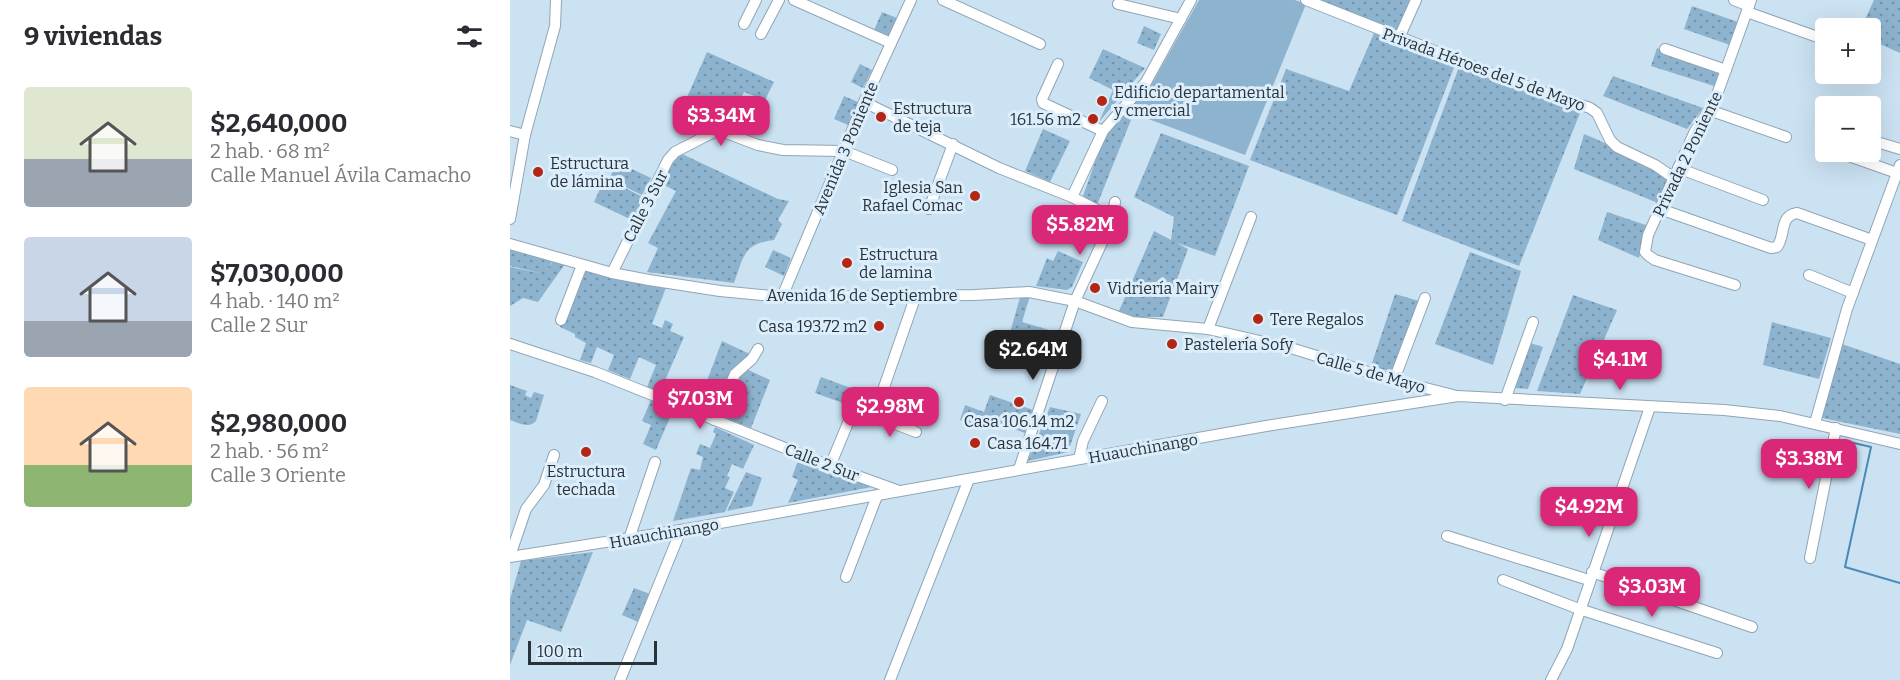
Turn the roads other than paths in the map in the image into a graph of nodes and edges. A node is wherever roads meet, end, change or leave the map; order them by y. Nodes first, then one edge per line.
1 (543, 0) edge
2 (756, 0) edge
3 (779, 0) edge
4 (794, 0) edge
5 (910, 0) edge
6 (943, 0) edge
7 (1191, 0) edge
8 (1306, 0) edge
9 (1416, 0) edge
10 (1734, 0) edge
11 (555, 2) edge
12 (1118, 4) dead end
13 (1749, 6) edge
14 (1181, 19) junction
15 (744, 24) dead end
16 (761, 34) dead end
17 (1815, 35) edge
18 (1399, 38) junction
19 (891, 43) junction
20 (1040, 44) dead end
21 (1665, 50) dead end
22 (1058, 64) dead end
23 (1726, 70) junction
24 (864, 102) junction
25 (1709, 110) junction
26 (510, 131) edge
27 (1103, 131) junction
28 (525, 135) junction
29 (1786, 137) dead end
30 (1881, 143) edge
31 (953, 144) junction
32 (1900, 149) edge
33 (844, 152) junction
34 (1872, 162) edge
35 (1899, 169) edge
36 (892, 170) dead end
37 (1676, 173) junction
38 (1072, 197) junction
39 (1763, 200) dead end
40 (1115, 202) dead end
41 (929, 209) dead end
42 (1660, 209) junction
43 (1111, 217) junction
44 (1251, 217) dead end
45 (510, 219) edge
46 (1872, 240) junction
47 (510, 244) edge
48 (582, 265) junction
49 (612, 273) junction
50 (1809, 275) dead end
51 (1735, 285) dead end
52 (1853, 293) junction
53 (916, 296) junction
54 (782, 297) junction
55 (1425, 298) dead end
56 (1075, 301) junction
57 (561, 320) dead end
58 (1533, 322) dead end
59 (1208, 329) junction
60 (1009, 338) dead end
61 (510, 344) edge
62 (758, 349) dead end
63 (1058, 353) junction
64 (1394, 380) junction
65 (1458, 396) junction
66 (1505, 400) junction
67 (1101, 401) dead end
68 (1650, 406) junction
69 (874, 416) junction
70 (714, 420) junction
71 (1815, 423) junction
72 (1836, 428) junction
73 (916, 432) dead end
74 (1900, 444) edge
75 (554, 455) dead end
76 (1079, 459) junction
77 (655, 462) dead end
78 (830, 466) junction
79 (1018, 469) junction
80 (969, 479) junction
81 (899, 491) junction
82 (877, 496) junction
83 (681, 530) junction
84 (1447, 536) dead end
85 (629, 539) junction
86 (510, 557) edge
87 (1810, 558) dead end
88 (1591, 576) junction
89 (846, 577) dead end
90 (1503, 579) dead end
91 (1579, 609) junction
92 (1752, 627) dead end
93 (1717, 653) dead end
94 (620, 680) edge
95 (890, 680) edge
96 (1551, 680) edge

1 - 11 street
2 - 15 street
3 - 16 street
4 - 19 street
5 - 19 street, Avenida 3 Poniente
6 - 20 street
7 - 14 street
8 - 18 street, Privada Héroes del 5 de Mayo
9 - 18 street
10 - 13 street
11 - 28 street
12 - 14 street
13 - 17 street
13 - 23 street, Privada 2 Poniente
14 - 27 street
18 - 37 street, Privada Héroes del 5 de Mayo
19 - 24 street, Avenida 3 Poniente
21 - 23 street
22 - 27 street
23 - 25 street, Privada 2 Poniente
24 - 31 street
24 - 33 street, Avenida 3 Poniente
25 - 29 street
25 - 37 street, Privada 2 Poniente
26 - 28 street
27 - 38 street
28 - 45 street
30 - 32 street
31 - 38 street
31 - 41 street
33 - 36 street, Calle 3 Sur
33 - 49 street, Calle 3 Sur
33 - 54 street, Avenida 3 Poniente
34 - 35 street
35 - 46 street
37 - 39 street, Privada Héroes del 5 de Mayo
37 - 42 street, Privada 2 Poniente
38 - 43 street
40 - 43 street
42 - 46 street
42 - 51 street, Privada 2 Poniente
43 - 56 street
44 - 59 street
46 - 52 street
47 - 48 street, Avenida 16 de Septiembre
48 - 49 street, Avenida 16 de Septiembre
48 - 57 street
49 - 54 street, Avenida 16 de Septiembre
50 - 52 street
52 - 71 street
53 - 54 street, Avenida 16 de Septiembre
53 - 56 street, Avenida 16 de Septiembre
53 - 69 street
55 - 64 street
56 - 59 street, Calle 5 de Mayo
56 - 63 street
58 - 66 street
59 - 64 street, Calle 5 de Mayo
60 - 63 street
61 - 70 street, Calle 2 Sur
62 - 70 street
63 - 79 street
64 - 65 street, Calle 5 de Mayo
65 - 66 street, Huauchinango
65 - 76 street, Huauchinango
66 - 68 street, Huauchinango
67 - 76 street
68 - 71 street, Huauchinango
68 - 88 street
69 - 73 street
69 - 78 street
70 - 78 street, Calle 2 Sur
71 - 72 street
72 - 74 street
72 - 87 street
75 - 86 street
76 - 79 street, Huauchinango
77 - 85 street
78 - 81 street, Calle 2 Sur
79 - 80 street, Huauchinango
80 - 81 street, Huauchinango
80 - 95 street
81 - 82 street, Huauchinango
82 - 83 street, Huauchinango
82 - 89 street
83 - 85 street, Huauchinango
83 - 94 street
84 - 88 street
85 - 86 street, Huauchinango
88 - 91 street
88 - 92 street
90 - 91 street
91 - 93 street
91 - 96 street

